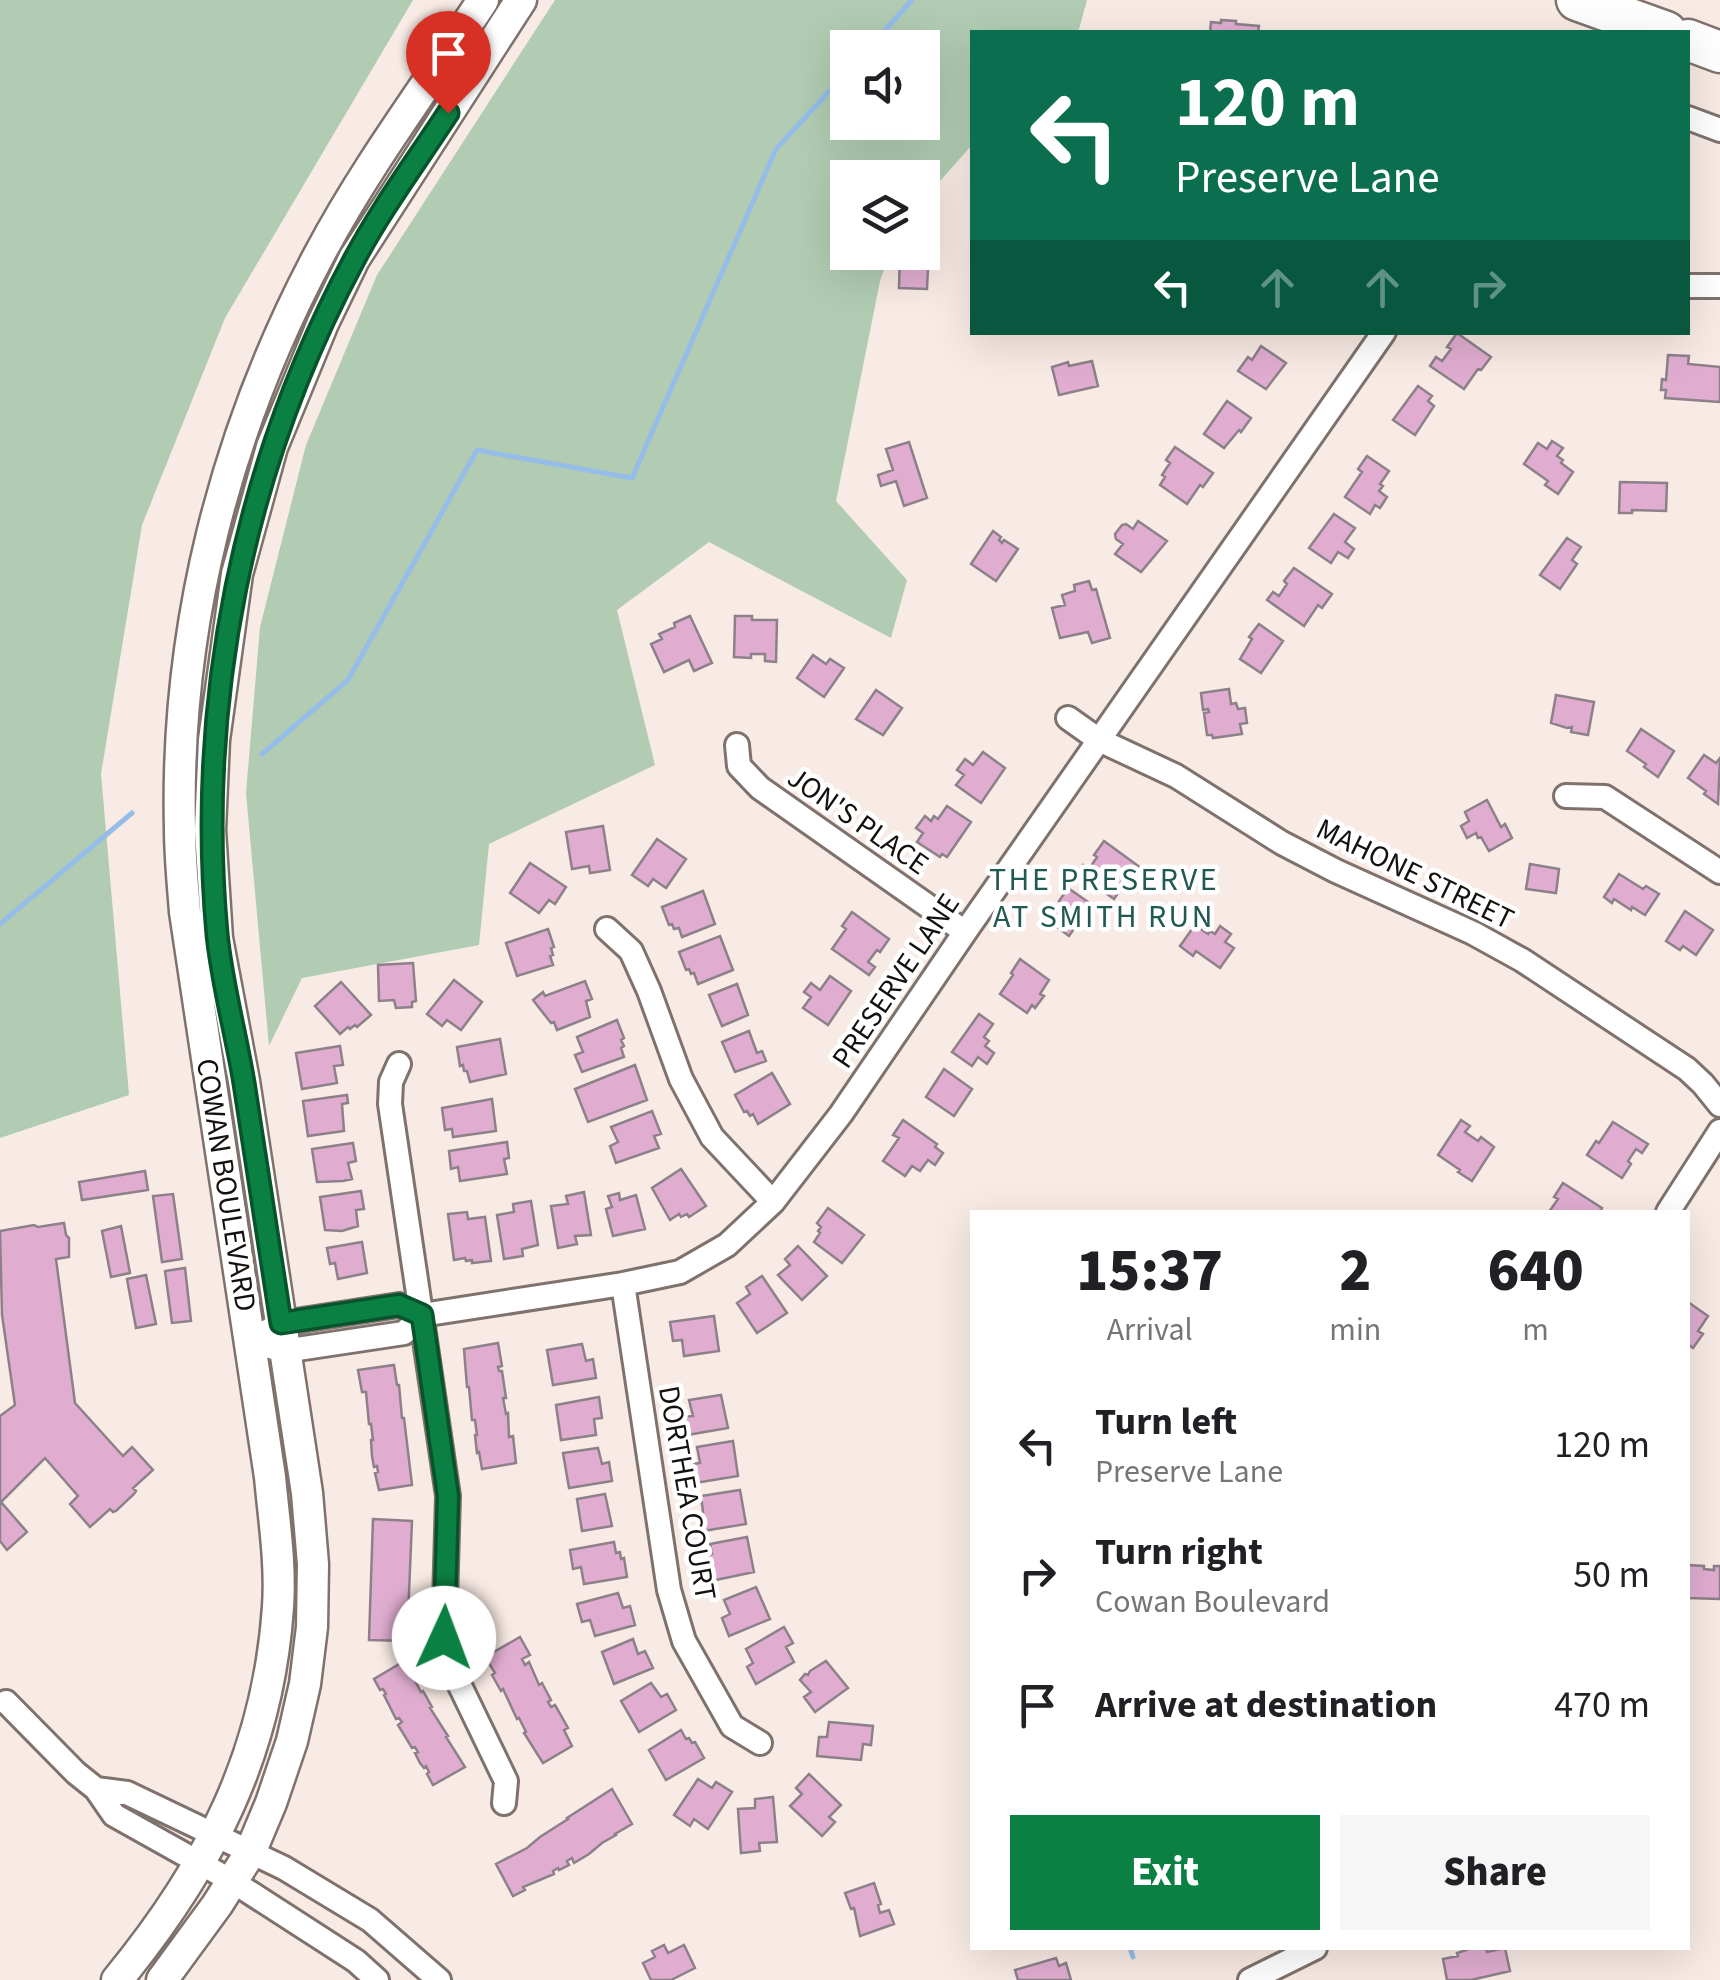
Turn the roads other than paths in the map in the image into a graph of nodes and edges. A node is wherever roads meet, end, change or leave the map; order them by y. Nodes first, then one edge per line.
1 (483, 0) edge
2 (520, 0) edge
3 (1577, 0) edge
4 (1660, 30) edge
5 (1690, 41) edge
6 (1720, 52) edge
7 (1690, 119) edge
8 (1720, 130) edge
9 (354, 195) junction
10 (383, 213) junction
11 (1690, 286) edge
12 (1720, 286) edge
13 (1382, 335) edge
14 (1068, 718) dead end
15 (1099, 740) junction
16 (737, 745) dead end
17 (1566, 796) dead end
18 (1720, 872) edge
19 (607, 929) dead end
20 (965, 932) junction
21 (399, 1064) dead end
22 (1720, 1105) edge
23 (1720, 1132) edge
24 (773, 1202) junction
25 (1669, 1210) edge
26 (624, 1284) junction
27 (422, 1315) junction
28 (283, 1337) junction
29 (250, 1341) junction
30 (6, 1702) dead end
31 (760, 1743) dead end
32 (504, 1803) dead end
33 (208, 1850) junction
34 (250, 1852) junction
35 (232, 1881) junction
36 (1310, 1950) edge
37 (117, 1980) edge
38 (162, 1980) edge
39 (378, 1980) edge
40 (438, 1980) edge
41 (1250, 1980) edge

1 - 9 main road, COWAN BOULEVARD
2 - 10 main road, COWAN BOULEVARD
3 - 4 highway
5 - 6 highway
7 - 8 street
9 - 10 main road
9 - 29 main road, COWAN BOULEVARD
10 - 28 main road, COWAN BOULEVARD
11 - 12 street
13 - 15 street, PRESERVE LANE
14 - 15 street, MAHONE STREET
15 - 20 street, PRESERVE LANE
15 - 22 street, MAHONE STREET
16 - 20 street, JON'S PLACE
17 - 18 street
19 - 24 street
20 - 24 street, PRESERVE LANE
21 - 27 street
23 - 25 street
24 - 26 street, PRESERVE LANE
26 - 27 street, PRESERVE LANE
26 - 31 street, DORTHEA COURT
27 - 28 street, PRESERVE LANE
27 - 32 street
28 - 29 street, PRESERVE LANE
28 - 34 main road, COWAN BOULEVARD
29 - 33 main road, COWAN BOULEVARD
30 - 33 street
33 - 34 street
33 - 35 street
33 - 37 main road, COWAN BOULEVARD
34 - 35 main road, COWAN BOULEVARD
34 - 40 street
35 - 38 main road, COWAN BOULEVARD
35 - 39 street
36 - 41 street

